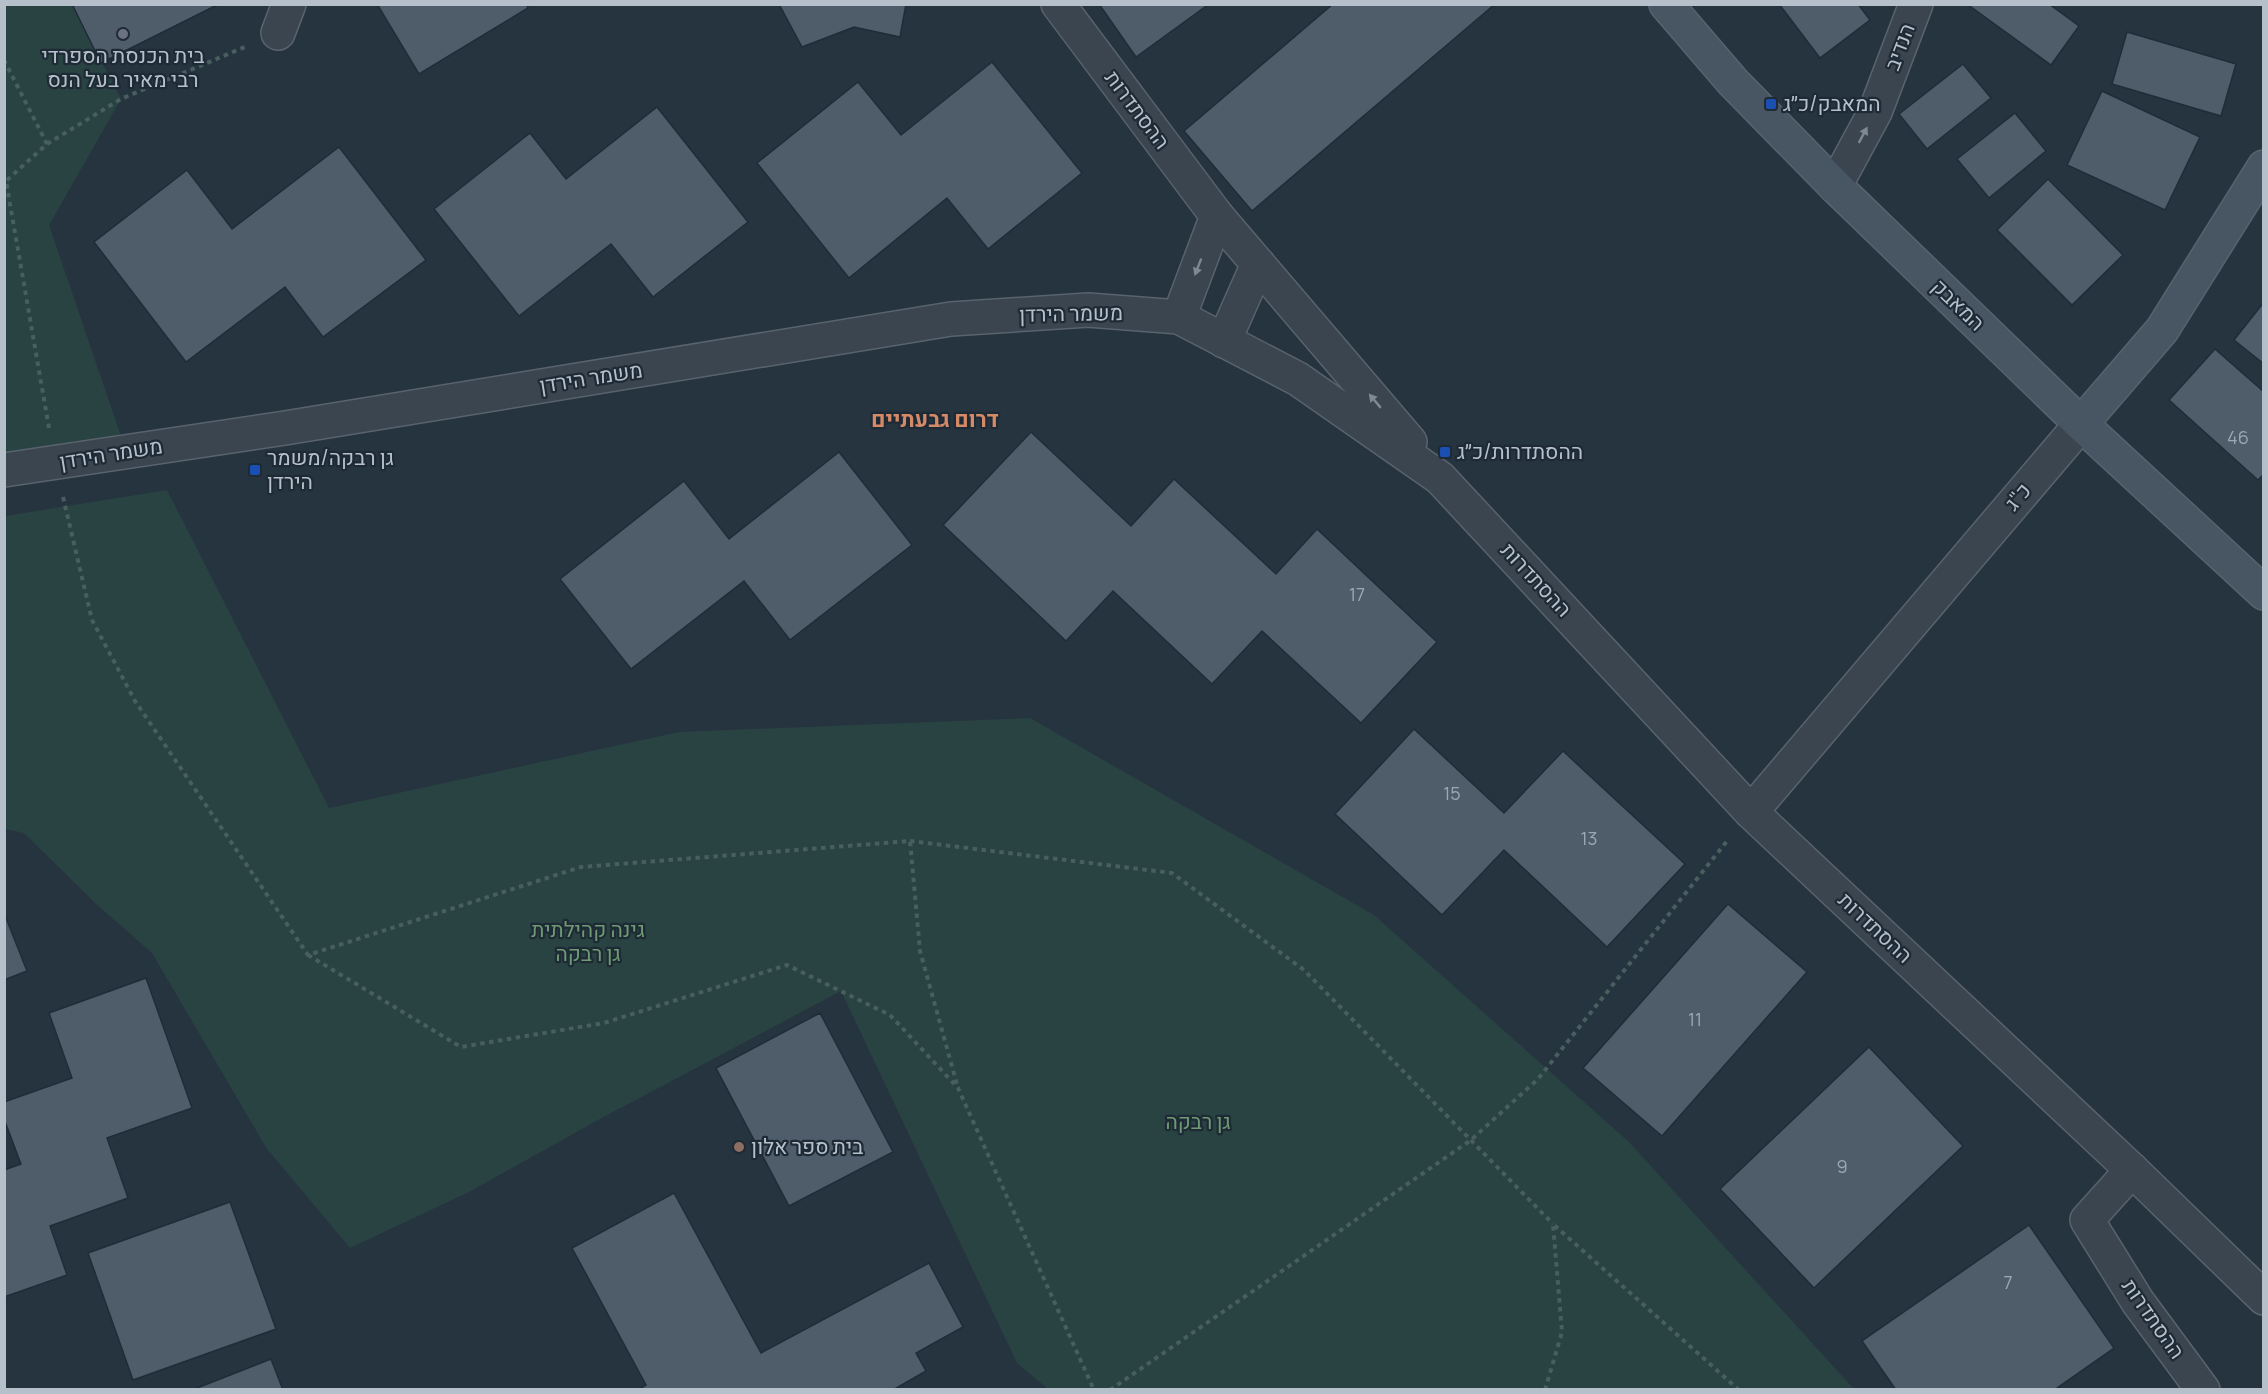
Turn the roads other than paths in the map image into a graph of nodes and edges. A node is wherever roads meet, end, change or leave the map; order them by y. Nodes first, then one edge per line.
1 (1058, 4) edge
2 (1666, 4) edge
3 (1916, 4) edge
4 (2264, 167) edge
5 (1835, 186) junction
6 (1217, 216) junction
7 (1258, 264) junction
8 (1179, 317) junction
9 (1224, 340) junction
10 (2080, 424) junction
11 (4, 470) edge
12 (1440, 478) junction
13 (2264, 592) edge
14 (1751, 812) junction
15 (2132, 1170) junction
16 (2264, 1298) edge
17 (2203, 1389) edge

1 - 6 street, ההסתדרות
2 - 5 street, המאבק
5 -> 3 street, הנדיב
4 - 10 street, כ"ג
5 - 10 street, המאבק
6 - 7 street, ההסתדרות
6 -> 8 street
7 - 9 street
12 -> 7 street, ההסתדרות
8 - 9 street, ההסתדרות
8 - 11 street, משמר הירדן
9 - 12 street, ההסתדרות
10 - 13 street, המאבק
10 - 14 street, כ"ג
12 - 14 street, ההסתדרות
14 - 15 street, ההסתדרות
15 - 16 street
15 - 17 street, ההסתדרות

